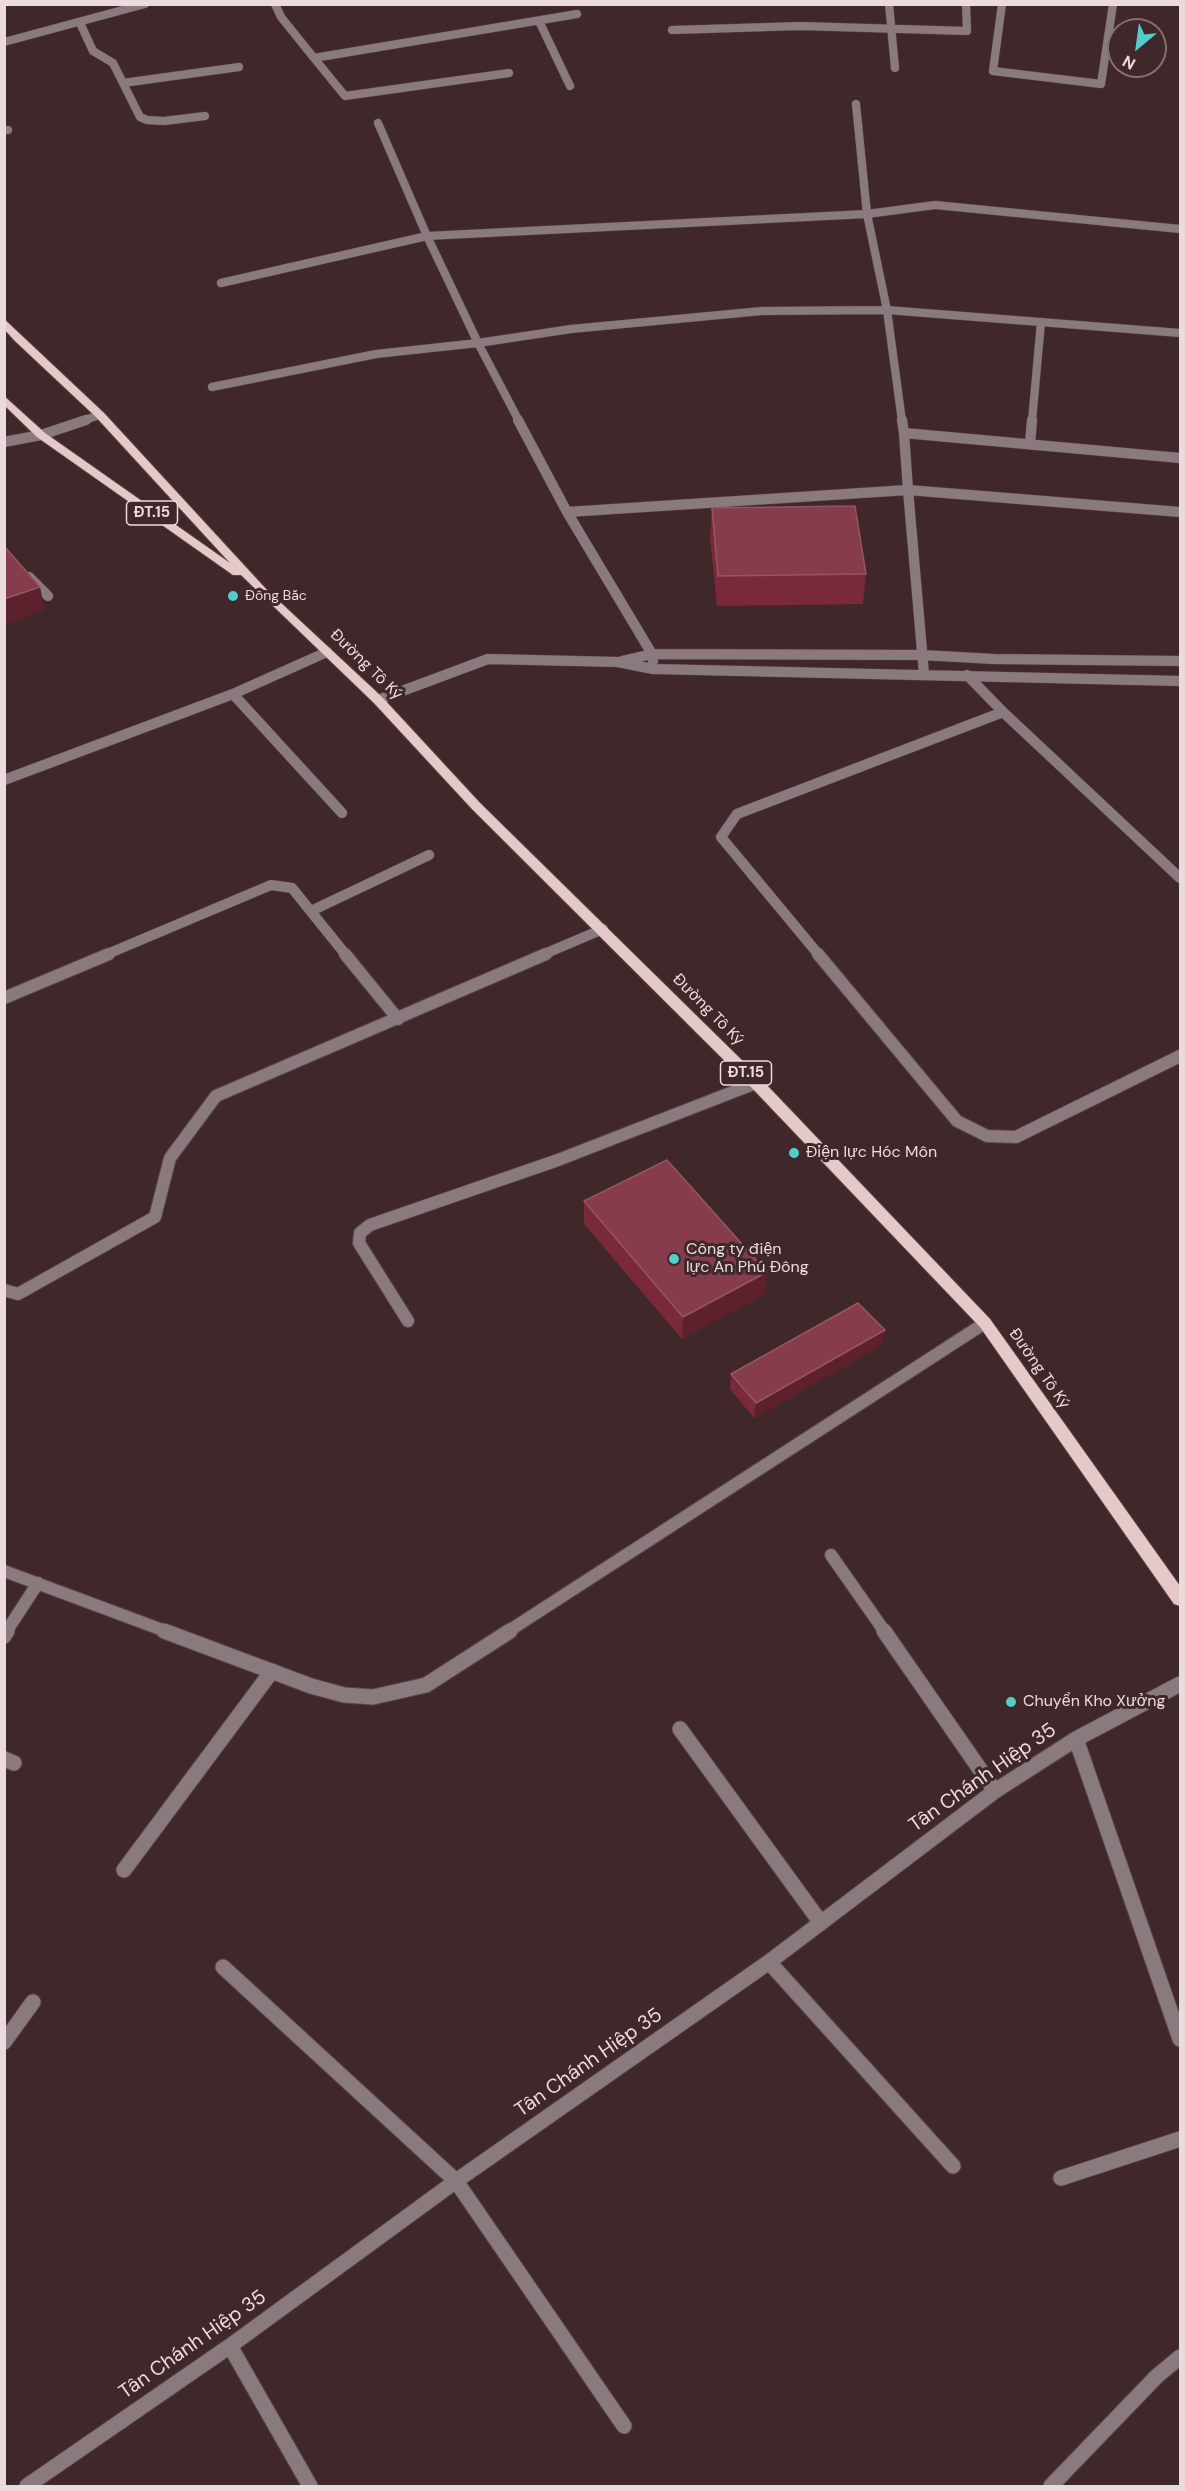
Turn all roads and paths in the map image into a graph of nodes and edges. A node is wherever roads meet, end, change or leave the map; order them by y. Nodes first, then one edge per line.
1 (145, 4) edge
2 (275, 4) edge
3 (889, 4) edge
4 (966, 4) edge
5 (1002, 4) edge
6 (1113, 4) edge
7 (577, 14) dead end
8 (539, 21) junction
9 (80, 23) junction
10 (892, 28) junction
11 (672, 30) dead end
12 (4, 42) edge
13 (314, 58) junction
14 (239, 67) dead end
15 (895, 68) dead end
16 (509, 73) dead end
17 (123, 83) junction
18 (570, 86) dead end
19 (856, 104) dead end
20 (205, 116) dead end
21 (378, 123) dead end
22 (867, 213) junction
23 (1180, 229) edge
24 (427, 236) junction
25 (221, 283) dead end
26 (887, 310) junction
27 (4, 322) edge
28 (1041, 322) junction
29 (1180, 333) edge
30 (478, 343) junction
31 (212, 387) dead end
32 (4, 399) edge
33 (100, 415) junction
34 (903, 433) junction
35 (41, 435) junction
36 (4, 442) edge
37 (1030, 444) junction
38 (1180, 458) edge
39 (908, 490) junction
40 (567, 512) junction
41 (1180, 512) edge
42 (19, 567) edge
43 (262, 591) junction
44 (48, 596) dead end
45 (327, 652) junction
46 (652, 654) junction
47 (921, 655) junction
48 (1180, 661) edge
49 (618, 662) junction
50 (653, 669) junction
51 (924, 674) junction
52 (967, 675) junction
53 (1180, 681) edge
54 (233, 694) junction
55 (378, 700) junction
56 (1003, 712) junction
57 (4, 780) edge
58 (342, 813) dead end
59 (429, 855) dead end
60 (1180, 878) edge
61 (311, 911) junction
62 (603, 929) junction
63 (4, 998) edge
64 (398, 1019) junction
65 (1180, 1056) edge
66 (756, 1083) junction
67 (4, 1290) edge
68 (408, 1321) dead end
69 (985, 1323) junction
70 (831, 1555) dead end
71 (4, 1570) edge
72 (38, 1583) junction
73 (1180, 1599) edge
74 (4, 1635) edge
75 (272, 1671) junction
76 (1180, 1684) edge
77 (680, 1728) dead end
78 (1076, 1739) junction
79 (995, 1791) junction
80 (124, 1870) dead end
81 (821, 1923) junction
82 (769, 1962) junction
83 (223, 1966) dead end
84 (33, 2002) dead end
85 (1180, 2039) edge
86 (4, 2042) edge
87 (1180, 2139) edge
88 (953, 2166) dead end
89 (1061, 2178) dead end
90 (456, 2181) junction
91 (230, 2346) junction
92 (1180, 2357) edge
93 (624, 2426) dead end
94 (27, 2487) edge
95 (310, 2487) edge
96 (1051, 2487) edge

1 - 9 street
2 - 13 street
3 - 10 street
4 - 10 street
5 - 6 street
7 - 8 street
8 - 13 street
8 - 18 street
9 - 12 street
9 - 17 street
10 - 11 street
10 - 15 street
13 - 16 street
14 - 17 street
17 - 20 street
19 - 22 street
21 - 24 street
22 - 23 street
22 - 24 street
22 - 26 street
24 - 25 street
24 - 30 street
26 - 28 street
26 - 30 street
26 - 34 street
27 - 33 main road, Đường Tô Ký / ĐT.15
28 - 29 street
28 - 37 street
30 - 31 street
30 - 40 street
32 - 35 main road, Đường Tô Ký / ĐT.15
33 - 35 street
33 - 43 main road, Đường Tô Ký / ĐT.15
34 - 37 street
34 - 39 street
35 - 36 street
35 - 43 main road, Đường Tô Ký / ĐT.15
37 - 38 street
39 - 40 street
39 - 41 street
39 - 47 street
40 - 46 street
42 - 44 street
43 - 45 main road, Đường Tô Ký / ĐT.15
45 - 54 street
45 - 55 main road, Đường Tô Ký / ĐT.15
46 - 47 street
46 - 49 street
46 - 50 street
47 - 48 street
47 - 51 street
49 - 50 street
49 - 55 street
50 - 51 street
51 - 52 street
52 - 53 street
52 - 56 street
54 - 57 street
54 - 58 street
55 - 62 main road, Đường Tô Ký / ĐT.15
56 - 60 street
56 - 65 street
59 - 61 street
61 - 63 street
61 - 64 street
62 - 64 street
62 - 66 main road, Đường Tô Ký / ĐT.15
64 - 67 street
66 - 68 street
66 - 69 main road, Đường Tô Ký / ĐT.15
69 - 73 main road, Đường Tô Ký / ĐT.15
69 - 75 street
70 - 79 street
71 - 72 street
72 - 74 street
72 - 75 street
75 - 80 street
76 - 78 street, Tân Chánh Hiệp 35
77 - 81 street
78 - 79 street, Tân Chánh Hiệp 35
78 - 85 street
79 - 81 street, Tân Chánh Hiệp 35
81 - 82 street, Tân Chánh Hiệp 35
82 - 88 street
82 - 90 street, Tân Chánh Hiệp 35
83 - 90 street
84 - 86 street
87 - 89 street
90 - 91 street, Tân Chánh Hiệp 35
90 - 93 street
91 - 94 street, Tân Chánh Hiệp 35
91 - 95 street
92 - 96 street

